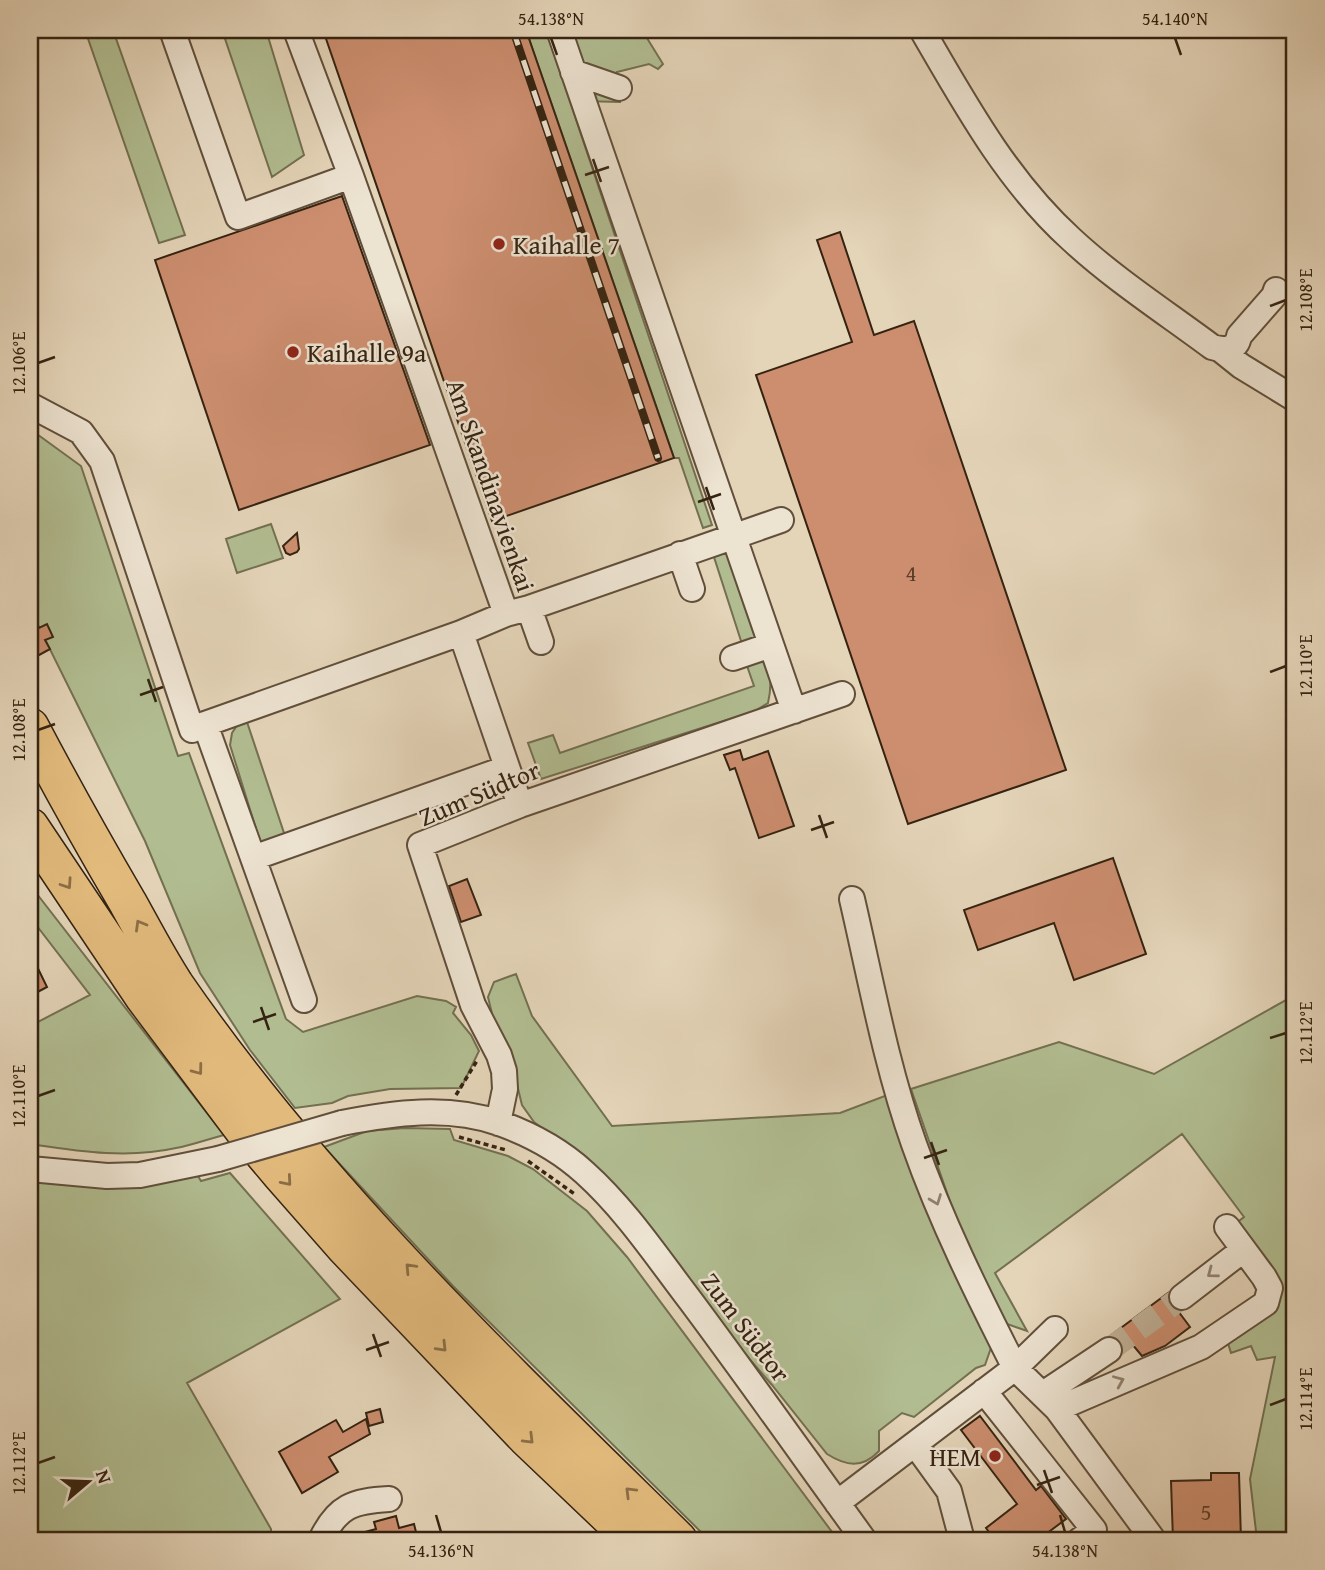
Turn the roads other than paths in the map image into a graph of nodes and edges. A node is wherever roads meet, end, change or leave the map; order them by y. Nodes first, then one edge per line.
1 (172, 30) edge
2 (296, 30) edge
3 (559, 30) edge
4 (922, 30) edge
5 (573, 72) junction
6 (619, 88) dead end
7 (351, 176) junction
8 (1276, 290) dead end
9 (1221, 350) junction
10 (1295, 399) edge
11 (30, 405) edge
12 (781, 520) dead end
13 (733, 536) junction
14 (680, 554) junction
15 (692, 589) dead end
16 (517, 611) junction
17 (461, 633) junction
18 (541, 642) dead end
19 (771, 645) junction
20 (733, 658) dead end
21 (842, 694) dead end
22 (794, 711) junction
23 (205, 724) junction
24 (30, 727) edge
25 (507, 768) junction
26 (520, 805) junction
27 (33, 841) edge
28 (253, 858) junction
29 (852, 899) dead end
30 (304, 1000) dead end
31 (498, 1123) junction
32 (30, 1170) edge
33 (1227, 1227) dead end
34 (1243, 1250) junction
35 (1182, 1297) tunnel mouth
36 (1055, 1329) dead end
37 (1110, 1350) tunnel mouth
38 (1015, 1368) junction
39 (984, 1391) junction
40 (1050, 1402) junction
41 (915, 1444) junction
42 (389, 1499) dead end
43 (837, 1503) junction
44 (1152, 1538) dead end
45 (321, 1540) edge
46 (634, 1540) edge
47 (678, 1540) edge
48 (864, 1540) edge
49 (962, 1540) edge
50 (1080, 1540) edge

1 - 7 street
2 - 7 street, Am Skandinavienkai
3 - 5 street
4 - 9 street
5 - 6 street
5 - 13 street
7 - 16 street, Am Skandinavienkai
8 - 9 street
9 - 10 street
11 - 23 street
12 - 13 street, Am Skandinavienkai
13 - 14 street, Am Skandinavienkai
13 - 19 street
14 - 15 street
14 - 16 street, Am Skandinavienkai
16 - 17 street
16 - 18 street
17 - 23 street
17 - 25 street
19 - 20 street
19 - 22 street
21 - 22 street, Zum Südtor
22 - 26 street, Zum Südtor
23 - 28 street
47 -> 24 highway
25 - 26 street
25 - 28 street
26 - 31 street, Zum Südtor
27 -> 46 highway
28 - 30 street
29 -> 38 street
31 - 32 street, Zum Südtor, bridge
31 - 43 street, Zum Südtor
33 - 34 street
34 -> 35 street
40 -> 34 street
36 - 38 street
37 - 40 street
38 - 39 street
38 - 40 street
39 - 41 street
39 - 50 street
40 - 44 street
41 - 43 street
41 - 49 street
42 - 45 street
43 - 48 street, Zum Südtor

